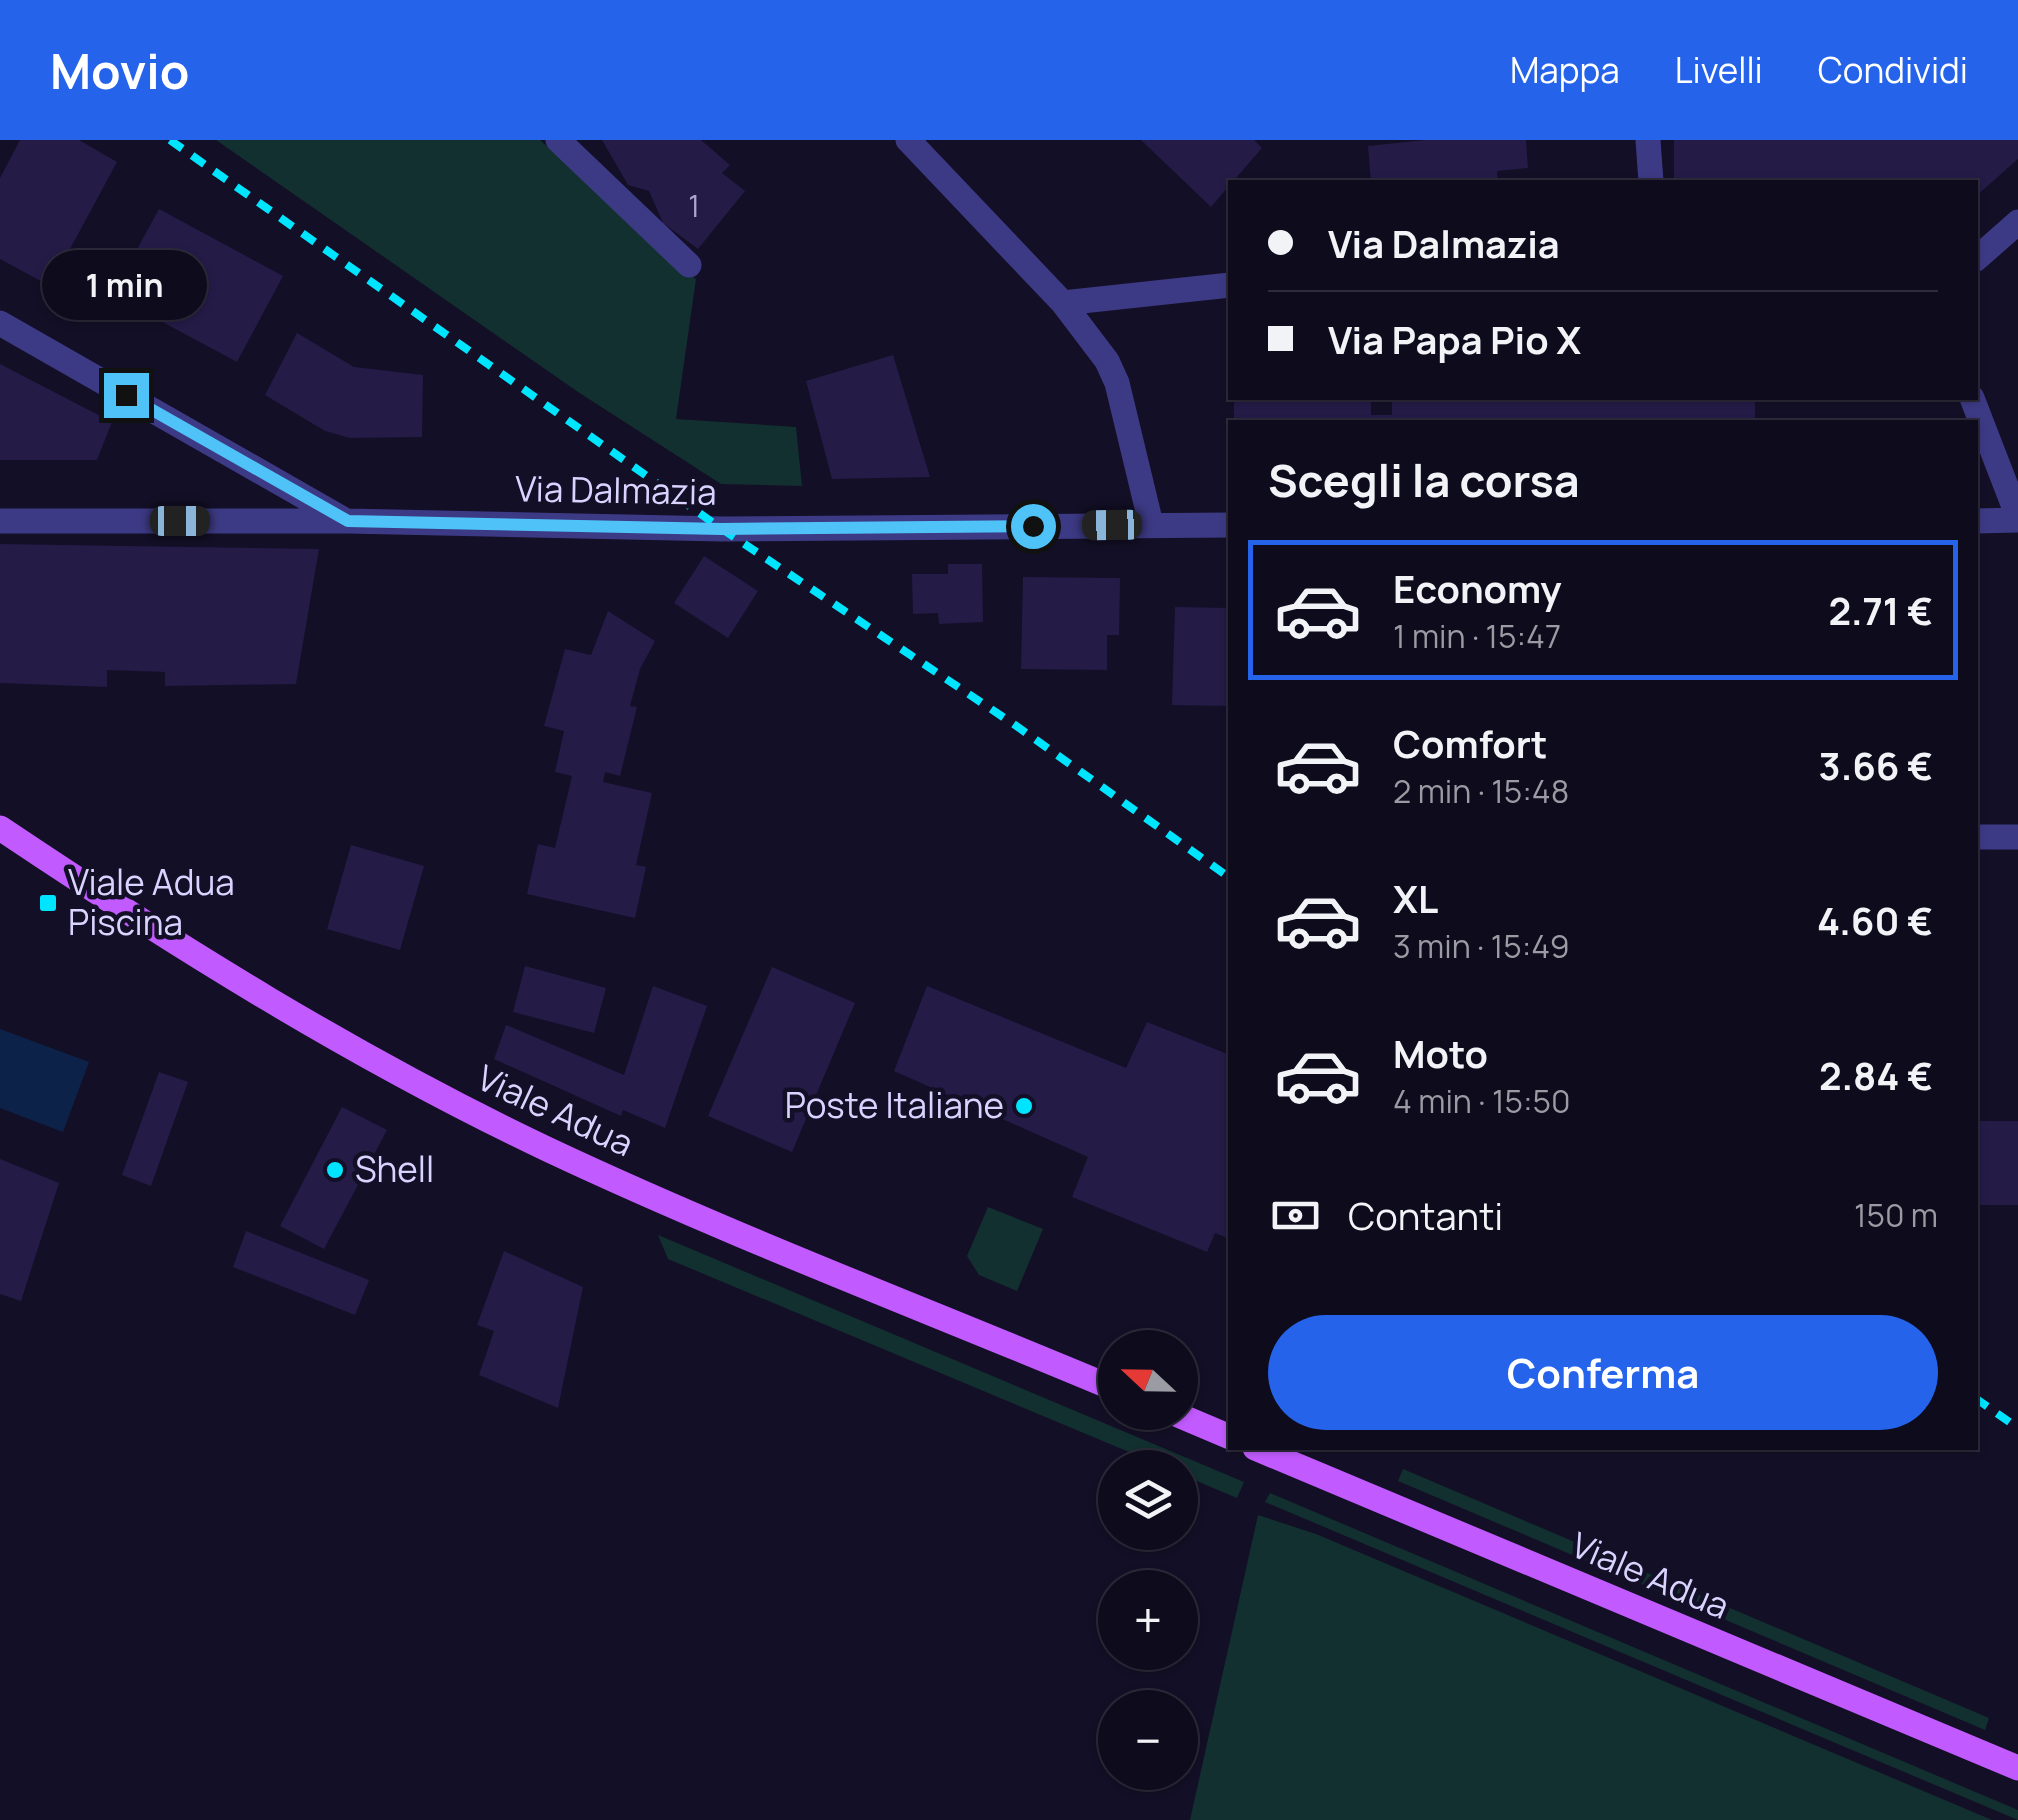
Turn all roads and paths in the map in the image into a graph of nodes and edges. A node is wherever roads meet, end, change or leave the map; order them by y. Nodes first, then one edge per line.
1 (558, 140) edge
2 (908, 140) edge
3 (1648, 140) edge
4 (1650, 180) edge
5 (2018, 222) edge
6 (1978, 257) edge
7 (689, 265) dead end
8 (1228, 285) edge
9 (1064, 303) junction
10 (0, 323) edge
11 (1973, 400) edge
12 (2018, 518) edge
13 (0, 521) edge
14 (348, 521) junction
15 (1978, 522) edge
16 (1151, 524) junction
17 (1228, 525) edge
18 (0, 828) edge
19 (1978, 837) edge
20 (2018, 837) edge
21 (1098, 1382) edge
22 (1198, 1424) edge
23 (1228, 1437) edge
24 (1260, 1450) edge
25 (2018, 1768) edge

1 - 7 street
2 - 9 street
3 - 4 street
5 - 6 street
8 - 9 street
9 - 16 street
10 - 14 street
11 - 12 street
12 - 15 street
13 - 14 street, Via Dalmazia
14 - 16 street, Via Dalmazia
16 - 17 street, Via Dalmazia
18 - 21 main road, Viale Adua
19 - 20 street
22 - 23 main road
24 - 25 main road, Viale Adua

